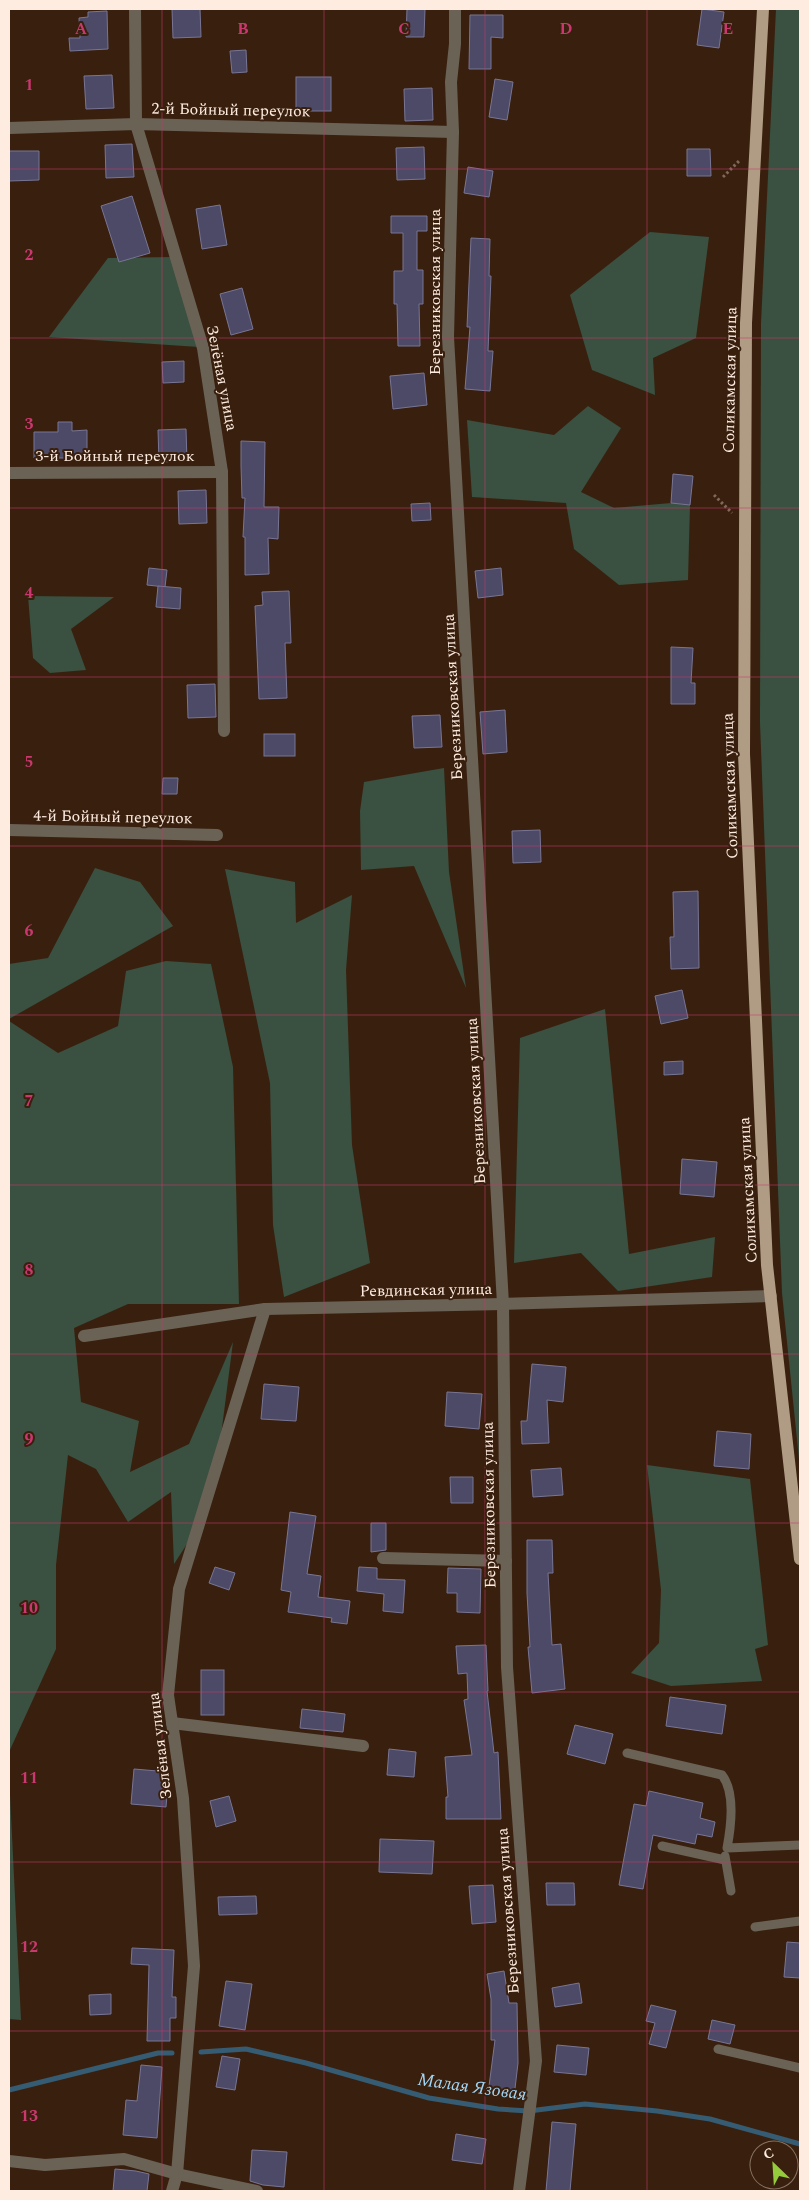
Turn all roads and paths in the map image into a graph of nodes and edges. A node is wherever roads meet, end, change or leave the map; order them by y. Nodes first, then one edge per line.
1 (135, 9) edge
2 (455, 9) edge
3 (763, 9) edge
4 (136, 124) junction
5 (9, 128) edge
6 (453, 132) junction
7 (9, 472) edge
8 (222, 472) junction
9 (224, 731) dead end
10 (9, 830) edge
11 (218, 835) dead end
12 (771, 1296) junction
13 (503, 1304) junction
14 (265, 1309) junction
15 (84, 1336) dead end
16 (383, 1558) dead end
17 (800, 1560) edge
18 (506, 1561) junction
19 (172, 1723) junction
20 (363, 1746) dead end
21 (627, 1753) dead end
22 (662, 1846) dead end
23 (800, 1846) edge
24 (727, 1848) junction
25 (724, 1860) junction
26 (731, 1891) dead end
27 (800, 1921) edge
28 (755, 1927) dead end
29 (718, 2048) dead end
30 (800, 2068) edge
31 (9, 2161) edge
32 (177, 2174) junction
33 (172, 2191) edge
34 (257, 2191) edge
35 (519, 2191) edge

1 - 4 street, Зелёная улица
2 - 6 street, Березниковская улица
3 - 12 main road, Соликамская улица
4 - 5 street, 2-й Бойный переулок
4 - 6 street, 2-й Бойный переулок
4 - 8 street, Зелёная улица
6 - 13 street, Березниковская улица
7 - 8 street, 3-й Бойный переулок
8 - 9 street, Зелёная улица
10 - 11 street, 4-й Бойный переулок
12 - 13 street, Ревдинская улица
12 - 17 main road, Соликамская улица
13 - 14 street, Ревдинская улица
13 - 18 street, Березниковская улица
14 - 15 street, Ревдинская улица
14 - 19 street, Зелёная улица
16 - 18 street
18 - 35 street, Березниковская улица
19 - 20 street
19 - 32 street, Зелёная улица
21 - 24 lane
22 - 25 lane
23 - 24 lane
24 - 25 lane
25 - 26 lane
27 - 28 lane
29 - 30 lane
31 - 32 street
32 - 33 street, Зелёная улица
32 - 34 street

